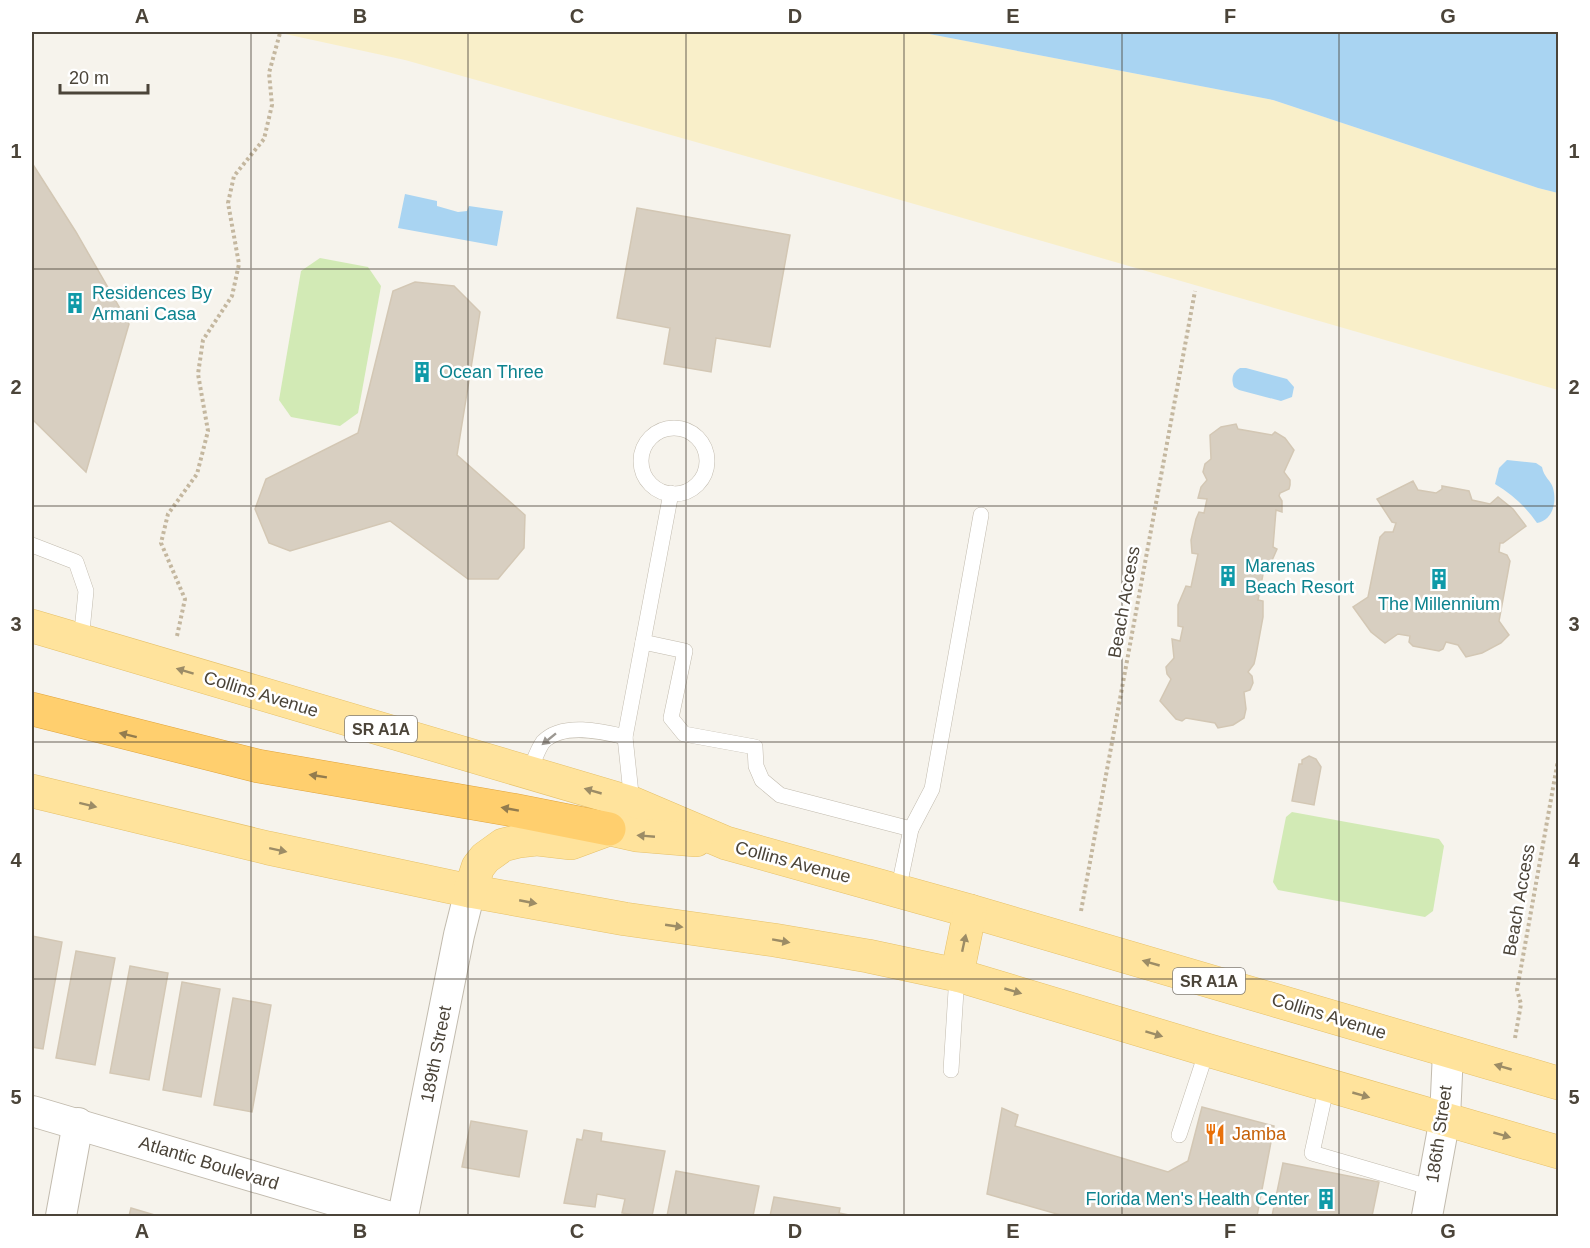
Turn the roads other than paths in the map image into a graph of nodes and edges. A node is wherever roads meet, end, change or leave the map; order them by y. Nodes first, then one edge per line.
1 (671, 493) junction
2 (981, 515) dead end
3 (32, 545) edge
4 (32, 626) edge
5 (81, 641) junction
6 (643, 642) junction
7 (32, 709) edge
8 (625, 737) junction
9 (529, 773) junction
10 (32, 791) edge
11 (632, 803) junction
12 (609, 829) junction
13 (911, 829) junction
14 (726, 843) junction
15 (470, 891) junction
16 (898, 891) junction
17 (970, 911) junction
18 (957, 975) junction
19 (1207, 1050) junction
20 (1448, 1052) junction
21 (951, 1070) dead end
22 (1558, 1083) edge
23 (1327, 1085) junction
24 (32, 1111) edge
25 (1445, 1118) junction
26 (78, 1123) junction
27 (1179, 1135) dead end
28 (1558, 1152) edge
29 (1430, 1202) edge
30 (61, 1216) edge
31 (387, 1216) edge
32 (403, 1216) edge

1 - 1 lane
1 - 6 lane
2 - 13 lane
3 - 5 lane
4 - 5 main road, Collins Avenue / SR A1A
9 -> 5 main road, Collins Avenue / SR A1A
6 - 8 lane
6 - 13 lane
12 -> 7 highway
8 -> 9 lane
8 - 11 lane
11 -> 9 main road, Collins Avenue / SR A1A
10 -> 15 main road
11 - 14 main road, Collins Avenue / SR A1A
14 -> 12 main road
12 - 15 main road
13 - 16 lane
14 - 16 main road, Collins Avenue / SR A1A
15 -> 18 main road
15 - 32 street, 189th Street
16 - 17 main road, Collins Avenue / SR A1A
18 -> 17 main road
20 -> 17 main road, Collins Avenue / SR A1A
18 -> 19 main road
18 - 21 lane
19 - 23 main road
19 - 27 lane
22 -> 20 main road, Collins Avenue / SR A1A
20 - 25 street, 186th Street
23 -> 25 main road
23 - 29 lane
24 - 26 street, Atlantic Boulevard
25 -> 28 main road
25 - 29 street, 186th Street
26 - 30 street
26 - 31 street, Atlantic Boulevard

